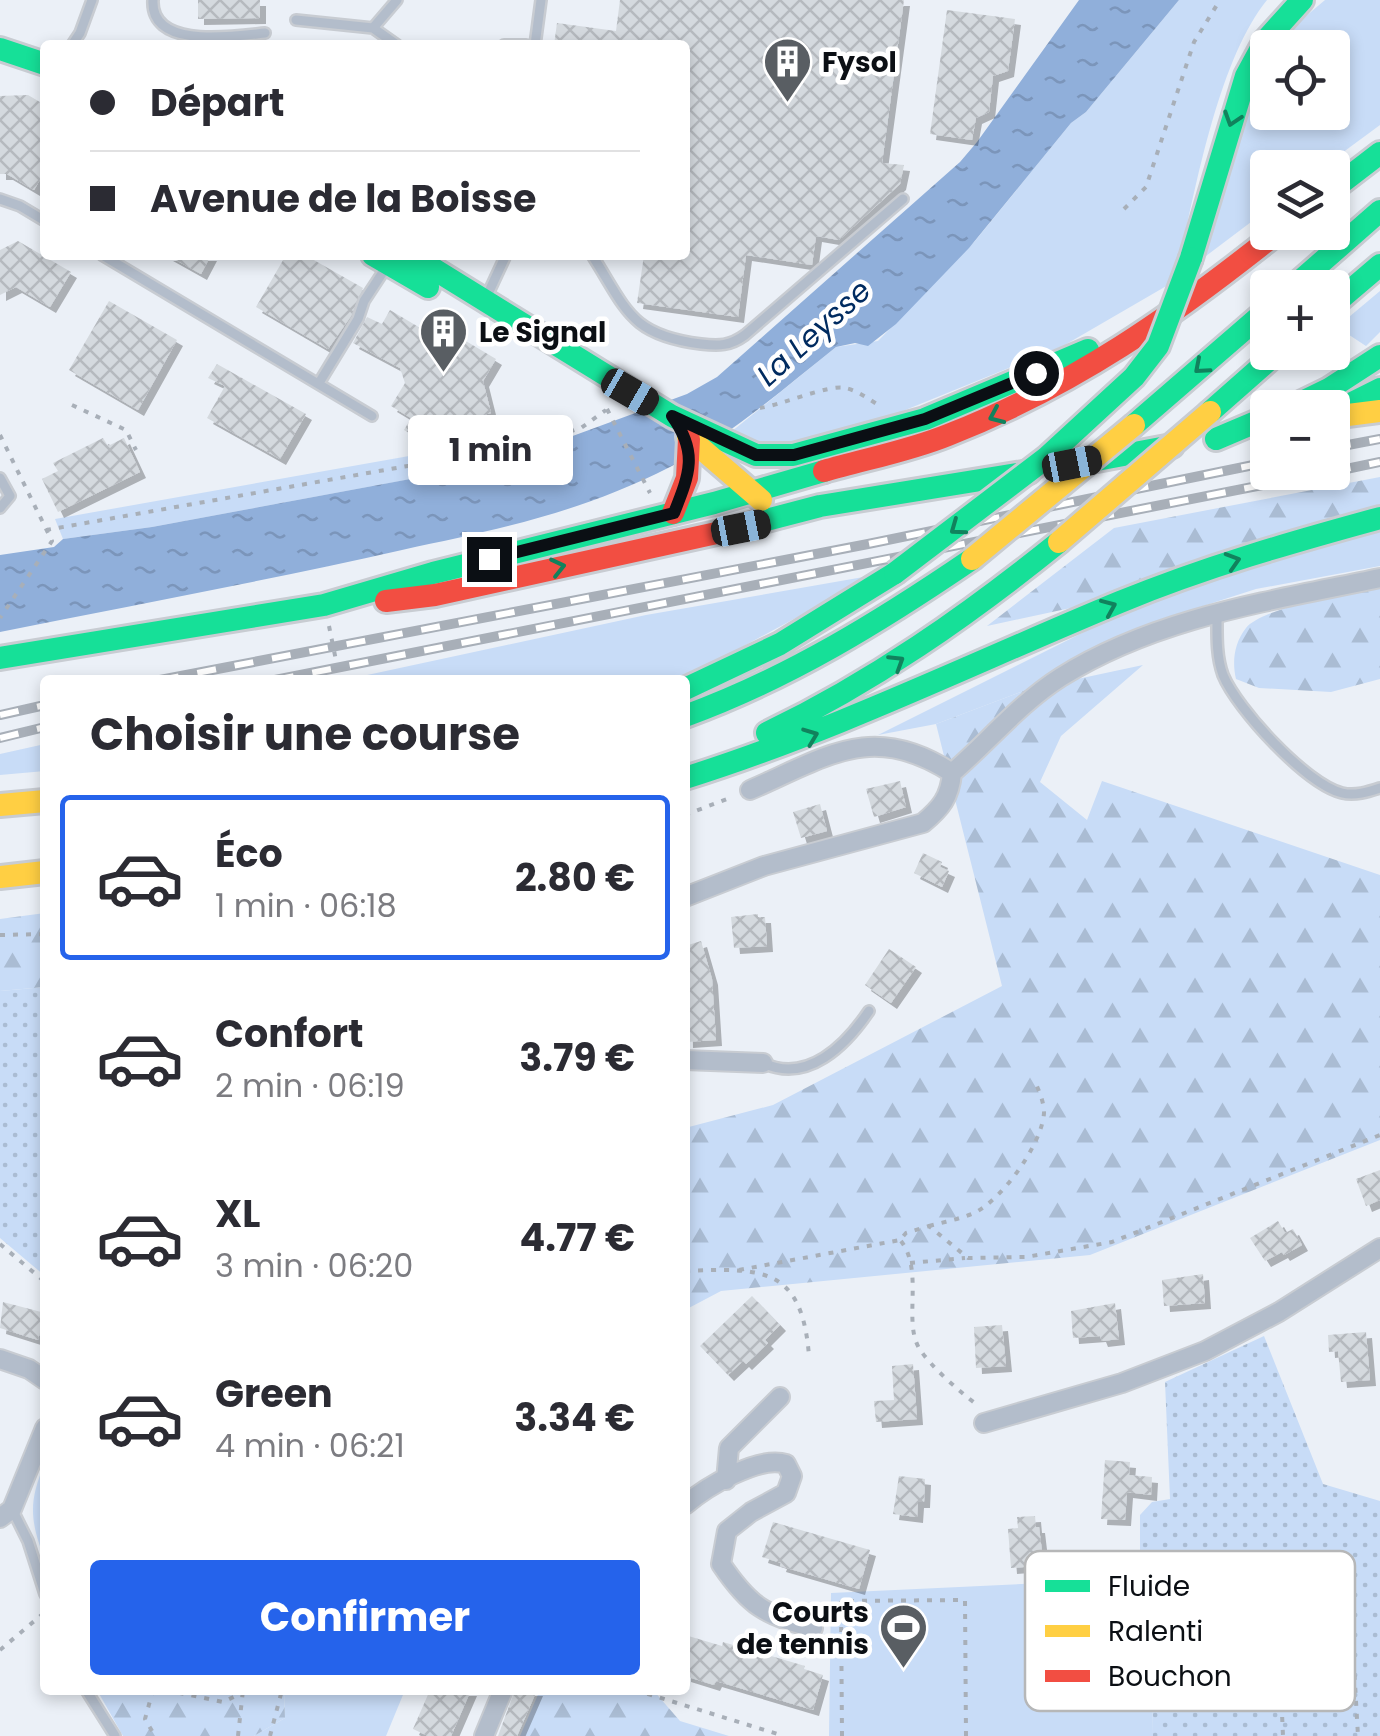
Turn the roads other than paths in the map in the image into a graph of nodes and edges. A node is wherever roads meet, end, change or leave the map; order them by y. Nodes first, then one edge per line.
1 (92, 0) edge
2 (153, 0) edge
3 (397, 0) edge
4 (540, 0) edge
5 (1301, 2) edge
6 (296, 20) dead end
7 (374, 28) junction
8 (265, 33) dead end
9 (75, 40) edge
10 (390, 40) edge
11 (536, 40) edge
12 (2, 43) edge
13 (40, 46) edge
14 (40, 53) edge
15 (40, 62) edge
16 (1380, 152) edge
17 (1350, 176) edge
18 (903, 199) dead end
19 (0, 200) edge
20 (1380, 211) edge
21 (40, 218) edge
22 (1255, 250) edge
23 (110, 260) edge
24 (390, 260) edge
25 (394, 260) edge
26 (396, 260) edge
27 (504, 260) edge
28 (595, 260) edge
29 (1380, 264) edge
30 (1313, 270) edge
31 (1350, 290) edge
32 (485, 299) junction
33 (1185, 306) junction
34 (1250, 325) edge
35 (543, 338) junction
36 (1380, 356) edge
37 (1258, 370) edge
38 (319, 383) junction
39 (1380, 389) edge
40 (1327, 390) edge
41 (1350, 405) edge
42 (1380, 411) edge
43 (1350, 414) edge
44 (372, 416) dead end
45 (672, 416) junction
46 (1250, 425) edge
47 (1250, 432) edge
48 (688, 439) junction
49 (1216, 439) junction
50 (723, 451) junction
51 (0, 478) edge
52 (752, 492) junction
53 (820, 506) junction
54 (0, 508) edge
55 (674, 513) junction
56 (1380, 518) edge
57 (1380, 530) edge
58 (1288, 543) junction
59 (1380, 578) edge
60 (1216, 614) junction
61 (327, 615) junction
62 (0, 658) edge
63 (690, 687) edge
64 (690, 714) edge
65 (690, 766) edge
66 (952, 773) junction
67 (690, 776) edge
68 (1380, 788) edge
69 (750, 790) road end
70 (40, 801) edge
71 (0, 806) edge
72 (40, 873) edge
73 (0, 877) edge
74 (690, 895) edge
75 (868, 1010) dead end
76 (690, 1060) edge
77 (763, 1063) joint
78 (1380, 1248) edge
79 (0, 1360) edge
80 (40, 1377) edge
81 (780, 1397) dead end
82 (990, 1421) road end
83 (40, 1439) edge
84 (726, 1480) junction
85 (690, 1501) edge
86 (6, 1514) edge
87 (40, 1578) edge
88 (813, 1628) dead end
89 (89, 1695) edge
90 (501, 1695) edge
91 (115, 1736) edge
92 (484, 1736) edge

1 - 9 lane
2 - 8 lane
3 - 7 lane
4 - 11 lane
5 -> 63 main road, bridge
6 - 7 lane
7 - 10 lane
12 - 13 main road
12 - 14 lane
12 - 15 main road
16 - 17 main road
18 - 28 lane
19 - 21 lane
20 - 30 main road
22 - 33 main road
23 - 38 lane
24 - 38 lane
25 - 35 main road
26 - 32 main road
27 - 32 lane
29 - 31 main road
32 - 35 main road
33 - 50 main road
33 -> 52 main road
34 -> 64 main road, bridge
35 - 45 main road
36 - 40 main road
65 -> 37 main road, bridge
38 - 44 lane
39 - 41 main road
42 - 43 main road
45 - 48 main road
45 - 50 main road
46 - 49 main road
47 - 49 main road
48 - 50 main road
48 - 55 main road
49 - 53 main road
50 - 52 main road
51 - 54 lane
52 - 53 main road
52 - 55 main road
61 -> 53 main road
55 - 61 main road
56 - 58 main road
57 - 58 main road
67 -> 58 main road
59 - 60 street
60 - 66 street
60 - 68 lane
61 - 62 main road
66 - 69 street
66 - 74 street
70 - 71 main road
72 - 73 main road
75 - 77 lane
76 - 77 street
78 - 82 street
79 - 80 street
81 - 84 street
83 - 86 street
84 - 85 street
84 - 88 street
86 - 87 lane
89 - 91 lane
90 - 92 street

